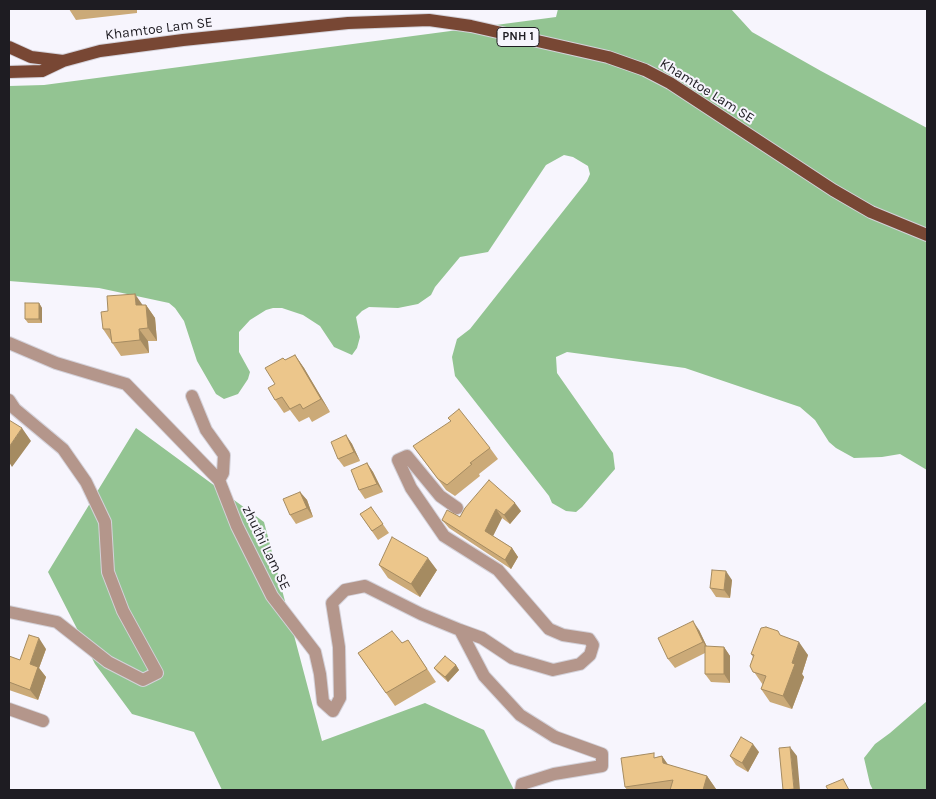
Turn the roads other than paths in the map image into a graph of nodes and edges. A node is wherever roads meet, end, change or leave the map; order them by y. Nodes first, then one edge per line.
1 (9, 47) edge
2 (64, 61) junction
3 (9, 72) edge
4 (927, 235) edge
5 (9, 342) edge
6 (192, 396) dead end
7 (9, 400) edge
8 (220, 480) junction
9 (457, 508) dead end
10 (9, 612) edge
11 (460, 630) junction
12 (9, 709) edge
13 (43, 721) dead end
14 (521, 790) edge

1 - 2 main road, Khamtoe Lam SE / PNH 1
2 - 3 main road, Khamtoe Lam SE / PNH 1
2 - 4 main road, Khamtoe Lam SE / PNH 1
5 - 8 street, zhuthi Lam SE
6 - 8 street
7 - 10 street
8 - 11 street, zhuthi Lam SE
9 - 11 street
11 - 14 street
12 - 13 street

